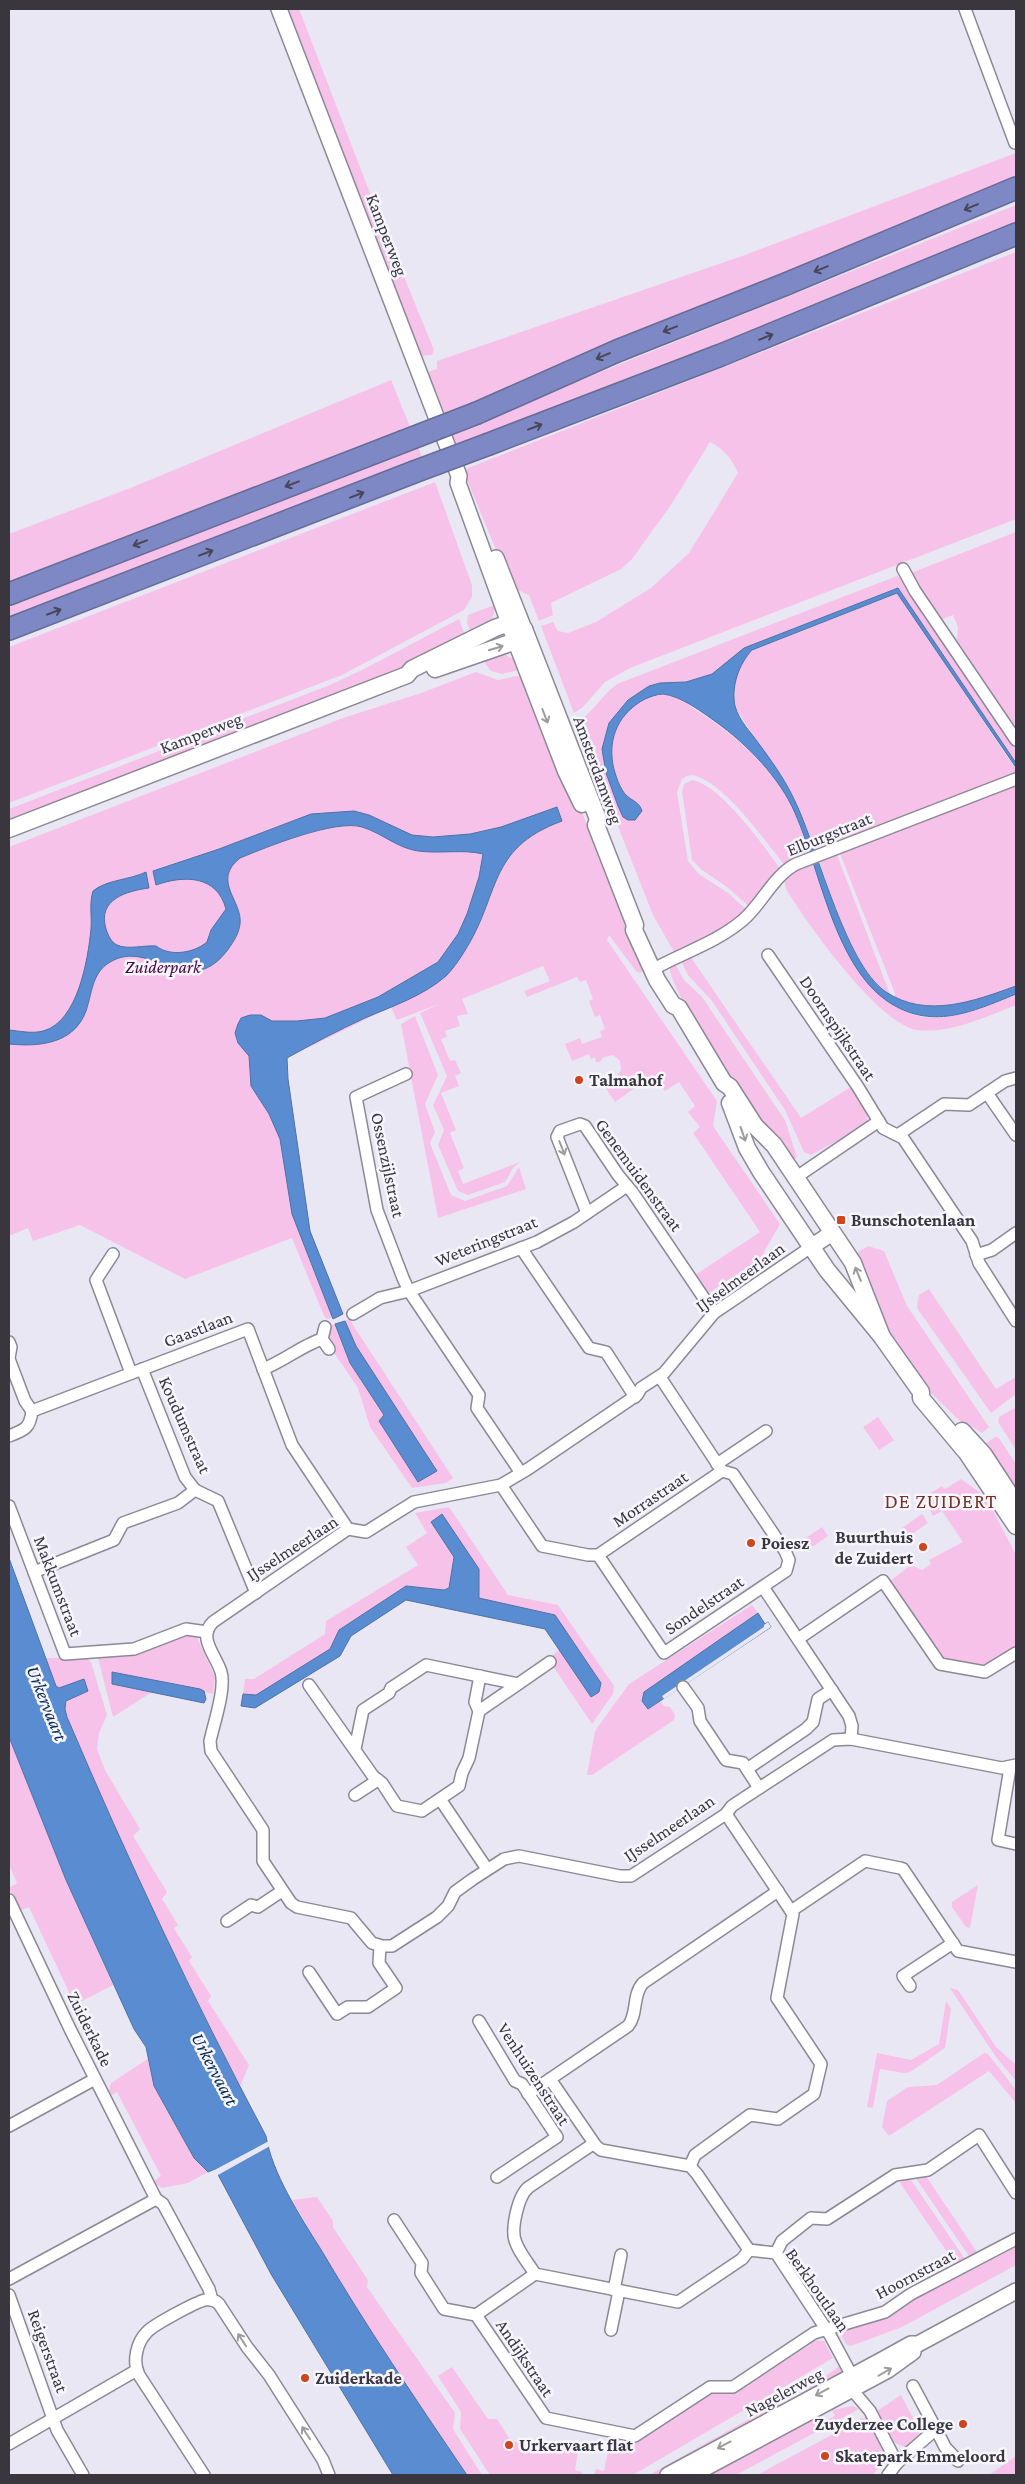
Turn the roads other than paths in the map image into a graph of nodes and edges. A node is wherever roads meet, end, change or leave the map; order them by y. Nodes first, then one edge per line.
1 (279, 9) edge
2 (965, 9) edge
3 (1015, 143) dead end
4 (1016, 188) edge
5 (1016, 234) edge
6 (903, 569) dead end
7 (9, 594) edge
8 (9, 629) edge
9 (516, 631) junction
10 (1016, 740) edge
11 (1016, 780) edge
12 (9, 829) edge
13 (768, 955) dead end
14 (656, 967) junction
15 (406, 1074) dead end
16 (1016, 1078) edge
17 (724, 1083) junction
18 (987, 1093) junction
19 (879, 1121) junction
20 (899, 1134) junction
21 (1016, 1135) edge
22 (795, 1178) junction
23 (627, 1186) junction
24 (775, 1192) junction
25 (587, 1213) junction
26 (832, 1232) junction
27 (1016, 1233) edge
28 (811, 1247) junction
29 (521, 1248) junction
30 (113, 1254) dead end
31 (976, 1255) junction
32 (409, 1291) junction
33 (714, 1312) junction
34 (353, 1314) dead end
35 (1016, 1321) edge
36 (882, 1337) junction
37 (325, 1338) dead end
38 (9, 1342) edge
39 (9, 1359) edge
40 (263, 1369) junction
41 (137, 1371) junction
42 (660, 1377) junction
43 (921, 1392) junction
44 (635, 1397) junction
45 (32, 1411) junction
46 (766, 1431) dead end
47 (9, 1436) edge
48 (720, 1467) junction
49 (521, 1473) junction
50 (501, 1485) junction
51 (195, 1490) junction
52 (1016, 1504) edge
53 (9, 1506) edge
54 (1016, 1526) edge
55 (348, 1529) junction
56 (598, 1555) junction
57 (34, 1572) junction
58 (763, 1587) junction
59 (256, 1593) junction
60 (207, 1632) junction
61 (798, 1639) junction
62 (1016, 1653) edge
63 (550, 1662) dead end
64 (480, 1676) junction
65 (518, 1684) junction
66 (309, 1685) dead end
67 (683, 1687) dead end
68 (832, 1690) junction
69 (479, 1711) junction
70 (851, 1739) junction
71 (355, 1749) junction
72 (1013, 1766) edge
73 (747, 1769) junction
74 (378, 1780) junction
75 (760, 1788) junction
76 (355, 1795) dead end
77 (440, 1799) junction
78 (726, 1814) junction
79 (1016, 1844) edge
80 (487, 1870) junction
81 (282, 1891) junction
82 (778, 1891) junction
83 (9, 1900) edge
84 (791, 1911) junction
85 (227, 1921) dead end
86 (953, 1943) junction
87 (380, 1946) junction
88 (1016, 1962) edge
89 (309, 1972) dead end
90 (910, 1986) dead end
91 (479, 2020) dead end
92 (95, 2079) junction
93 (550, 2079) junction
94 (528, 2094) junction
95 (9, 2126) edge
96 (593, 2144) junction
97 (690, 2166) junction
98 (497, 2177) dead end
99 (1016, 2194) edge
100 (156, 2199) junction
101 (394, 2220) dead end
102 (1016, 2239) edge
103 (749, 2250) junction
104 (776, 2254) junction
105 (621, 2255) dead end
106 (535, 2274) junction
107 (9, 2279) edge
108 (616, 2291) junction
109 (1016, 2291) edge
110 (9, 2295) edge
111 (212, 2300) junction
112 (476, 2315) junction
113 (826, 2328) junction
114 (611, 2330) dead end
115 (137, 2370) junction
116 (852, 2382) junction
117 (913, 2386) dead end
118 (54, 2418) junction
119 (936, 2429) junction
120 (9, 2444) edge
121 (958, 2461) dead end
122 (897, 2463) junction
123 (83, 2475) edge
124 (204, 2475) edge
125 (328, 2475) edge
126 (668, 2475) edge
127 (692, 2475) edge
128 (888, 2475) edge

1 - 9 street, Kamperweg
2 - 3 street
4 -> 7 highway, bridge
8 -> 5 highway, bridge
6 - 10 street
9 - 12 main road, Kamperweg
9 - 14 main road, Amsterdamweg
11 - 14 street, Elburgstraat
13 - 19 street, Doornspijkstraat
14 - 17 main road, Amsterdamweg
15 - 32 street, Ossenzijlstraat
16 - 18 street
17 - 22 main road, Amsterdamweg
17 -> 24 main road, Amsterdamweg
18 - 20 street
18 - 21 street
19 - 20 street
19 - 22 street
20 - 31 street
22 - 24 main road
22 - 26 main road, Amsterdamweg
23 - 25 street, Weteringstraat
23 -> 25 street, Genemuidenstraat
23 - 33 street, Genemuidenstraat
24 - 28 main road, Amsterdamweg
25 - 29 street, Weteringstraat
26 - 28 street
36 -> 26 main road, Amsterdamweg
27 - 31 street
28 - 33 street, IJsselmeerlaan
28 - 36 main road, Amsterdamweg
29 - 32 street, Weteringstraat
29 - 44 street
30 - 41 street, Koudumstraat
31 - 35 street
32 - 34 street, Weteringstraat
32 - 49 street
33 - 42 street, IJsselmeerlaan
36 - 43 main road, Amsterdamweg
37 - 40 street
38 - 39 street
39 - 45 street
40 - 41 street, Gaastlaan
40 - 55 street, Gaastlaan
41 - 45 street, Gaastlaan
41 - 51 street, Koudumstraat
42 - 44 street, IJsselmeerlaan
42 - 48 street, Sondelstraat
43 - 52 main road, Amsterdamweg
43 - 54 main road, Amsterdamweg
44 - 49 street, IJsselmeerlaan
45 - 47 street
46 - 48 street
48 - 56 street, Morrastraat
48 - 58 street, Sondelstraat
49 - 50 street, IJsselmeerlaan
50 - 55 street, IJsselmeerlaan
50 - 56 street
51 - 57 street
51 - 59 street, Koudumstraat
53 - 57 street, Makkumstraat
55 - 59 street, IJsselmeerlaan
56 - 58 street, Sondelstraat
57 - 60 street, Makkumstraat
58 - 61 street, Sondelstraat
59 - 60 street, IJsselmeerlaan
60 - 81 street
61 - 62 street
61 - 68 street, Sondelstraat
63 - 65 street
64 - 65 street
64 - 69 street
64 - 71 street
65 - 69 street
66 - 71 street
67 - 73 street
68 - 70 street, Sondelstraat
68 - 73 street
69 - 77 street
70 - 72 street, IJsselmeerlaan
70 - 75 street, IJsselmeerlaan
71 - 74 street
72 - 79 street
73 - 75 street
74 - 76 street
74 - 77 street
75 - 78 street, IJsselmeerlaan
77 - 80 street
78 - 80 street, IJsselmeerlaan
78 - 82 street
80 - 87 street, IJsselmeerlaan
81 - 85 street
81 - 87 street
82 - 84 street
82 - 93 street
83 - 92 street, Zuiderkade
84 - 86 street
84 - 97 street
86 - 88 street
86 - 90 street
87 - 89 street
91 - 94 street, Venhuizenstraat
92 - 95 street
92 - 100 street, Zuiderkade
93 - 94 street
93 - 96 street
94 - 98 street, Venhuizenstraat
96 - 97 street
96 - 106 street
97 - 103 street
99 - 104 street
100 - 107 street
100 - 111 street, Zuiderkade
101 - 112 street
102 - 113 street, Hoornstraat
103 - 104 street, Berkhoutlaan
103 - 108 street
104 - 113 street, Berkhoutlaan
105 - 108 street
106 - 108 street
106 - 112 street, Andijkstraat
108 - 114 street
109 - 116 street, Nagelerweg
110 - 118 street, Reigerstraat
111 - 115 street
125 -> 111 street, Zuiderkade
112 - 113 street, Andijkstraat
113 - 116 street, Berkhoutlaan
115 - 118 street
115 - 124 street
116 - 122 street, Berkhoutlaan
116 -> 126 street, Nagelerweg
116 - 127 street, Nagelerweg
117 - 119 street
118 - 120 street
118 - 123 street, Reigerstraat
119 - 121 street
119 - 122 street
122 - 128 street

